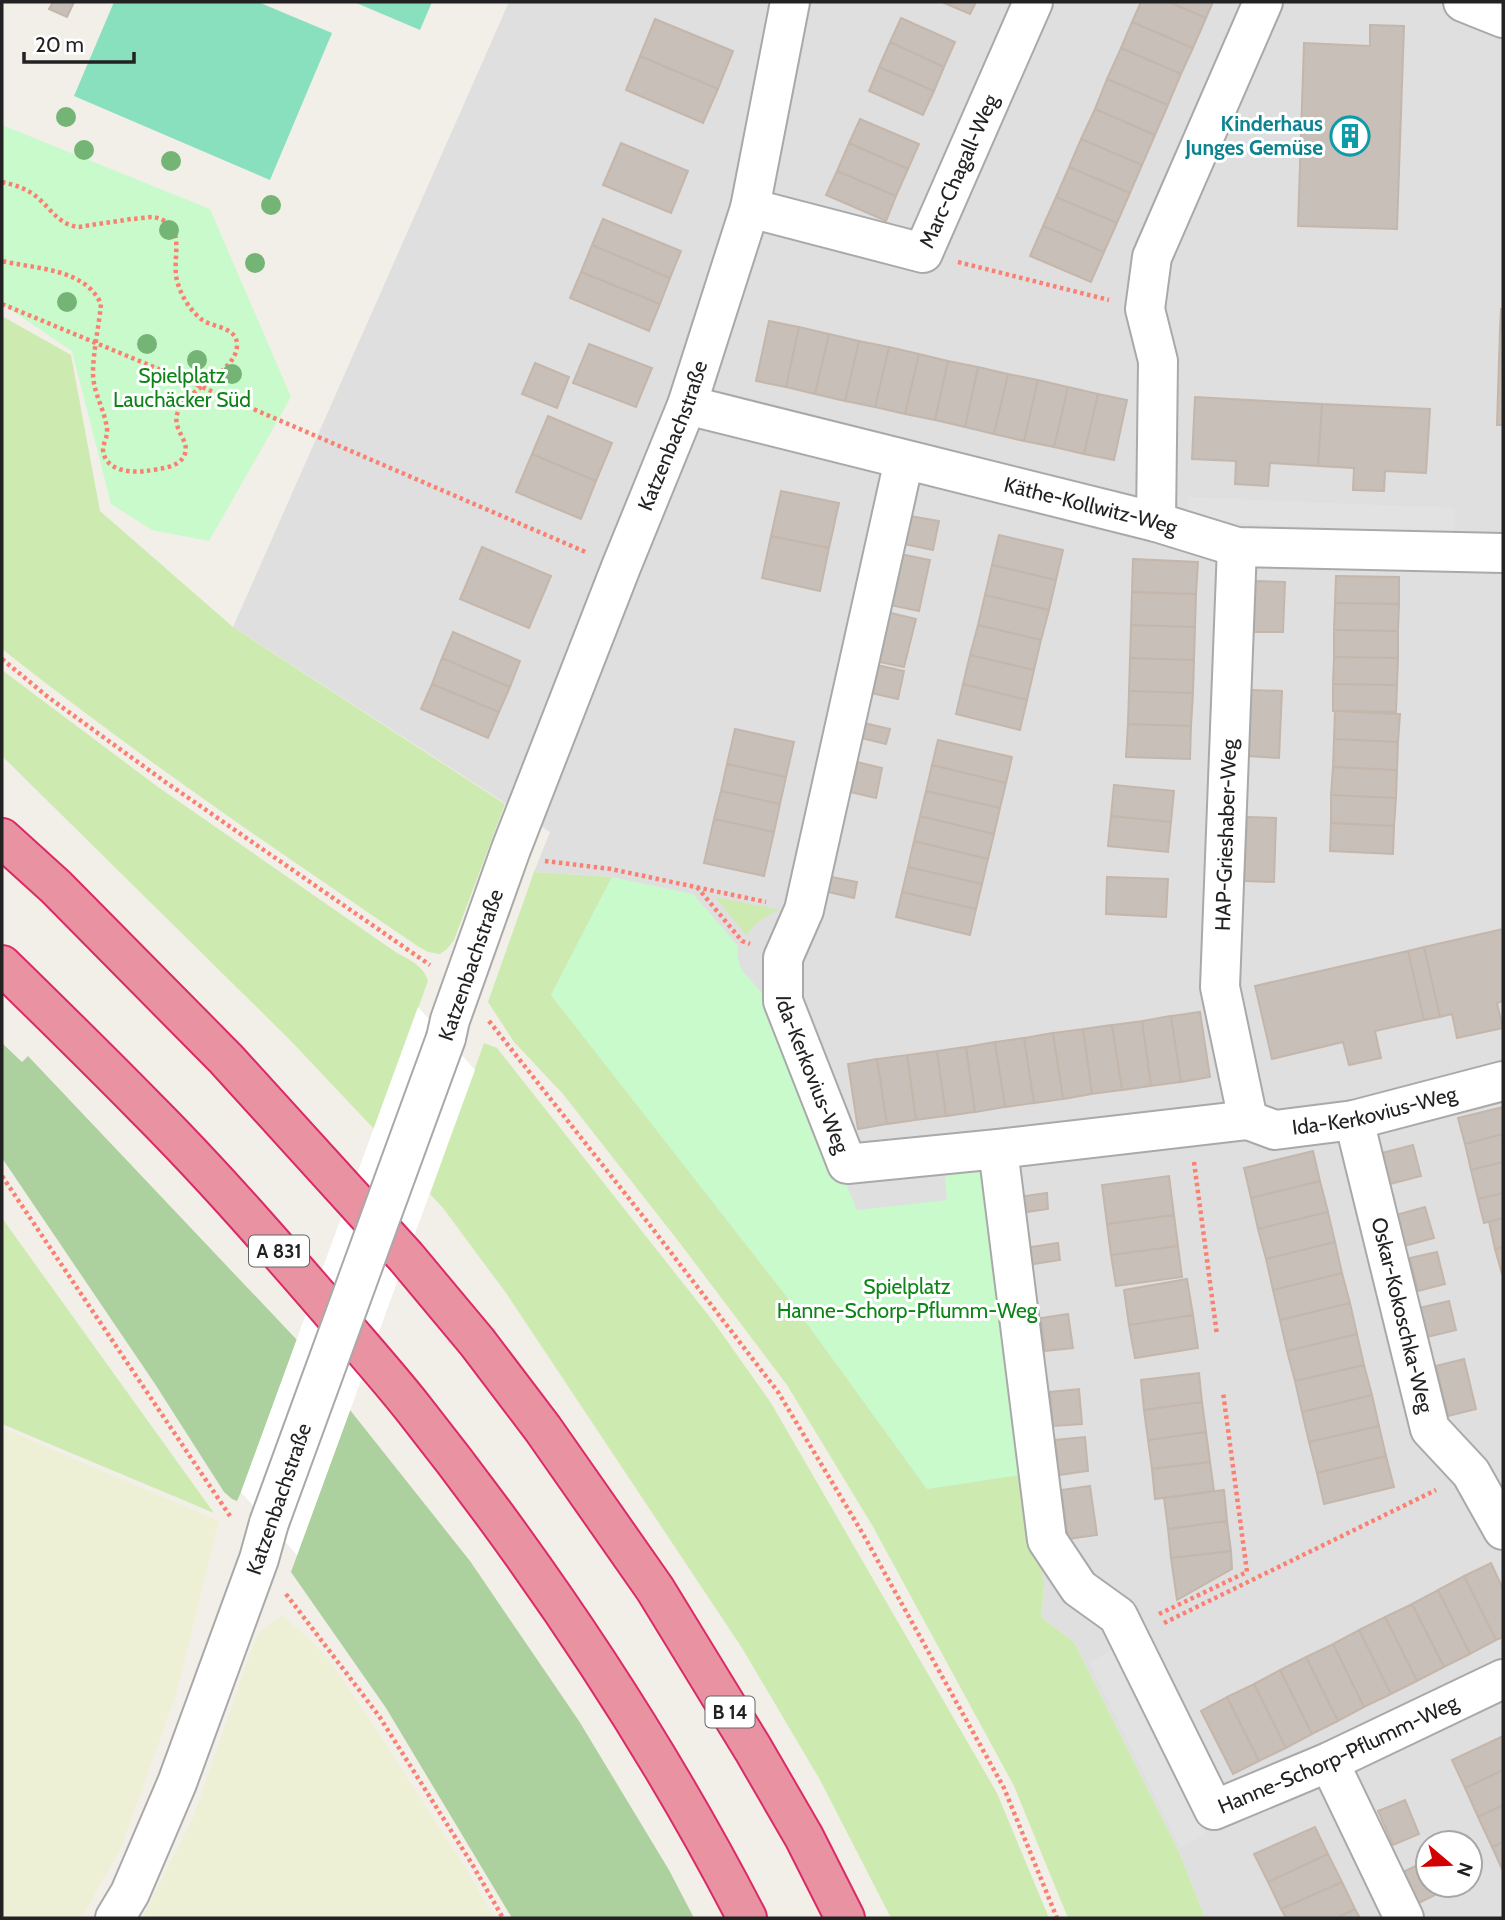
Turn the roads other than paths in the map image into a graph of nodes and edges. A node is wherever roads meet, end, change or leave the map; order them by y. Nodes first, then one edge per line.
1 (790, 2) edge
2 (1033, 2) edge
3 (1264, 2) edge
4 (1463, 2) edge
5 (1503, 18) edge
6 (750, 208) junction
7 (687, 405) junction
8 (904, 460) junction
9 (1156, 522) junction
10 (1237, 547) junction
11 (1503, 553) edge
12 (3, 838) edge
13 (2, 965) edge
14 (1503, 1081) edge
15 (1248, 1119) junction
16 (1354, 1120) junction
17 (998, 1149) junction
18 (1503, 1530) edge
19 (1503, 1679) edge
20 (1329, 1762) junction
21 (115, 1918) edge
22 (747, 1918) edge
23 (845, 1918) edge
24 (1404, 1918) edge

1 - 6 street, Katzenbachstraße
2 - 6 street, Marc-Chagall-Weg
3 - 9 street
4 - 5 street
6 - 7 street, Katzenbachstraße
7 - 8 street, Käthe-Kollwitz-Weg
7 - 21 street, Katzenbachstraße, bridge
8 - 9 street, Käthe-Kollwitz-Weg
8 - 17 street, Ida-Kerkovius-Weg
9 - 10 street, Käthe-Kollwitz-Weg
10 - 11 street, Käthe-Kollwitz-Weg
10 - 15 street, HAP-Grieshaber-Weg
12 - 23 highway, B 14
13 - 22 highway, A 831
14 - 16 street, Ida-Kerkovius-Weg
15 - 16 street, Ida-Kerkovius-Weg
15 - 17 street, Ida-Kerkovius-Weg
16 - 18 street, Oskar-Kokoschka-Weg
17 - 20 street, Hanne-Schorp-Pflumm-Weg
19 - 20 street, Hanne-Schorp-Pflumm-Weg
20 - 24 street

